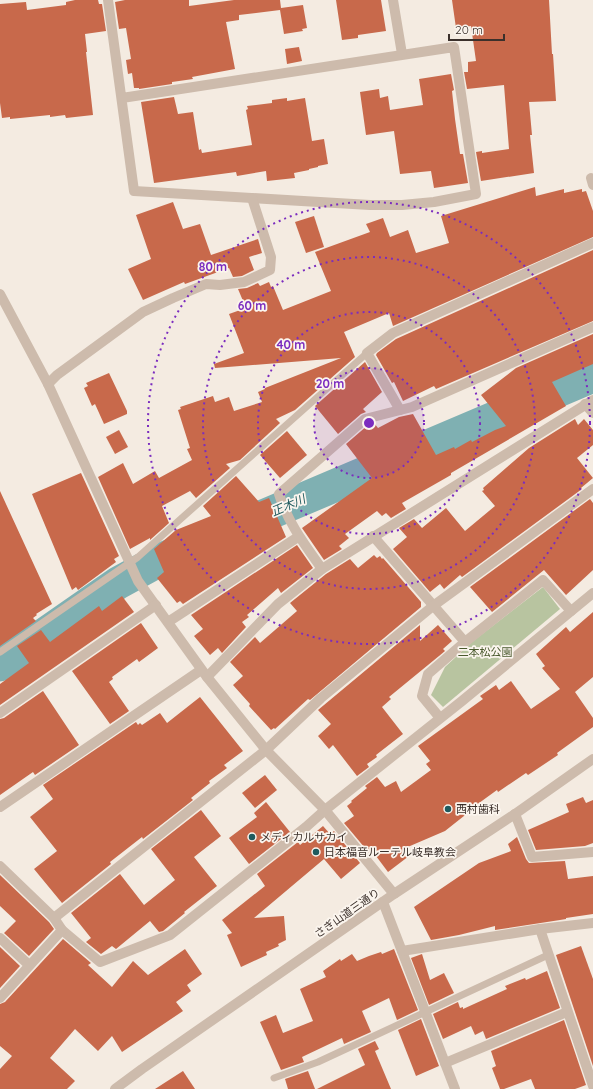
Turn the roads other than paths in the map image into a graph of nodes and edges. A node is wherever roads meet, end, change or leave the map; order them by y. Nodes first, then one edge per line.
1 (108, 0) edge
2 (393, 0) edge
3 (402, 54) junction
4 (122, 98) junction
5 (252, 198) junction
6 (593, 243) edge
7 (0, 294) edge
8 (593, 327) edge
9 (367, 353) junction
10 (48, 384) junction
11 (589, 402) edge
12 (400, 410) junction
13 (593, 414) edge
14 (593, 489) edge
15 (373, 536) junction
16 (298, 537) junction
17 (131, 566) junction
18 (322, 569) junction
19 (593, 593) edge
20 (156, 605) junction
21 (433, 606) junction
22 (571, 611) junction
23 (168, 622) junction
24 (465, 642) junction
25 (0, 652) edge
26 (204, 674) junction
27 (0, 713) edge
28 (440, 718) junction
29 (266, 750) junction
30 (593, 759) edge
31 (0, 807) edge
32 (325, 810) junction
33 (515, 814) junction
34 (593, 852) edge
35 (0, 866) edge
36 (394, 894) junction
37 (383, 902) junction
38 (54, 918) junction
39 (593, 923) edge
40 (540, 929) junction
41 (62, 930) junction
42 (0, 938) edge
43 (402, 951) junction
44 (548, 955) junction
45 (29, 965) junction
46 (0, 998) edge
47 (426, 1012) junction
48 (567, 1012) junction
49 (445, 1063) junction
50 (274, 1078) dead end
51 (592, 1082) edge
52 (115, 1089) edge
53 (455, 1089) edge

1 - 4 street
2 - 3 street
3 - 4 street
3 - 5 street
4 - 5 street
5 - 10 street
6 - 9 street
7 - 10 street
8 - 12 street
9 - 12 street
9 - 17 lane
10 - 17 street
11 - 13 street
11 - 15 street
12 - 16 street
14 - 21 street
15 - 18 street
15 - 21 street
16 - 18 street
16 - 23 street
17 - 20 street
17 - 25 lane
18 - 26 street
19 - 22 street
20 - 23 street
20 - 27 street
21 - 24 street
21 - 29 street
22 - 24 street
22 - 28 street
23 - 26 street
24 - 28 street
26 - 29 street
26 - 31 street
28 - 32 street
29 - 32 street
29 - 38 street
30 - 33 street, さぎ山道三通り
32 - 36 street
32 - 41 street
33 - 34 street
33 - 36 street, さぎ山道三通り
35 - 38 street
36 - 37 street, さぎ山道三通り
37 - 43 street
37 - 52 street, さぎ山道三通り
38 - 41 street
39 - 40 street
40 - 43 street
40 - 44 street
41 - 45 street
42 - 45 street
43 - 47 street
44 - 47 lane
44 - 48 street
45 - 46 street
47 - 49 street
47 - 50 lane
48 - 49 street
48 - 51 street
49 - 53 street

